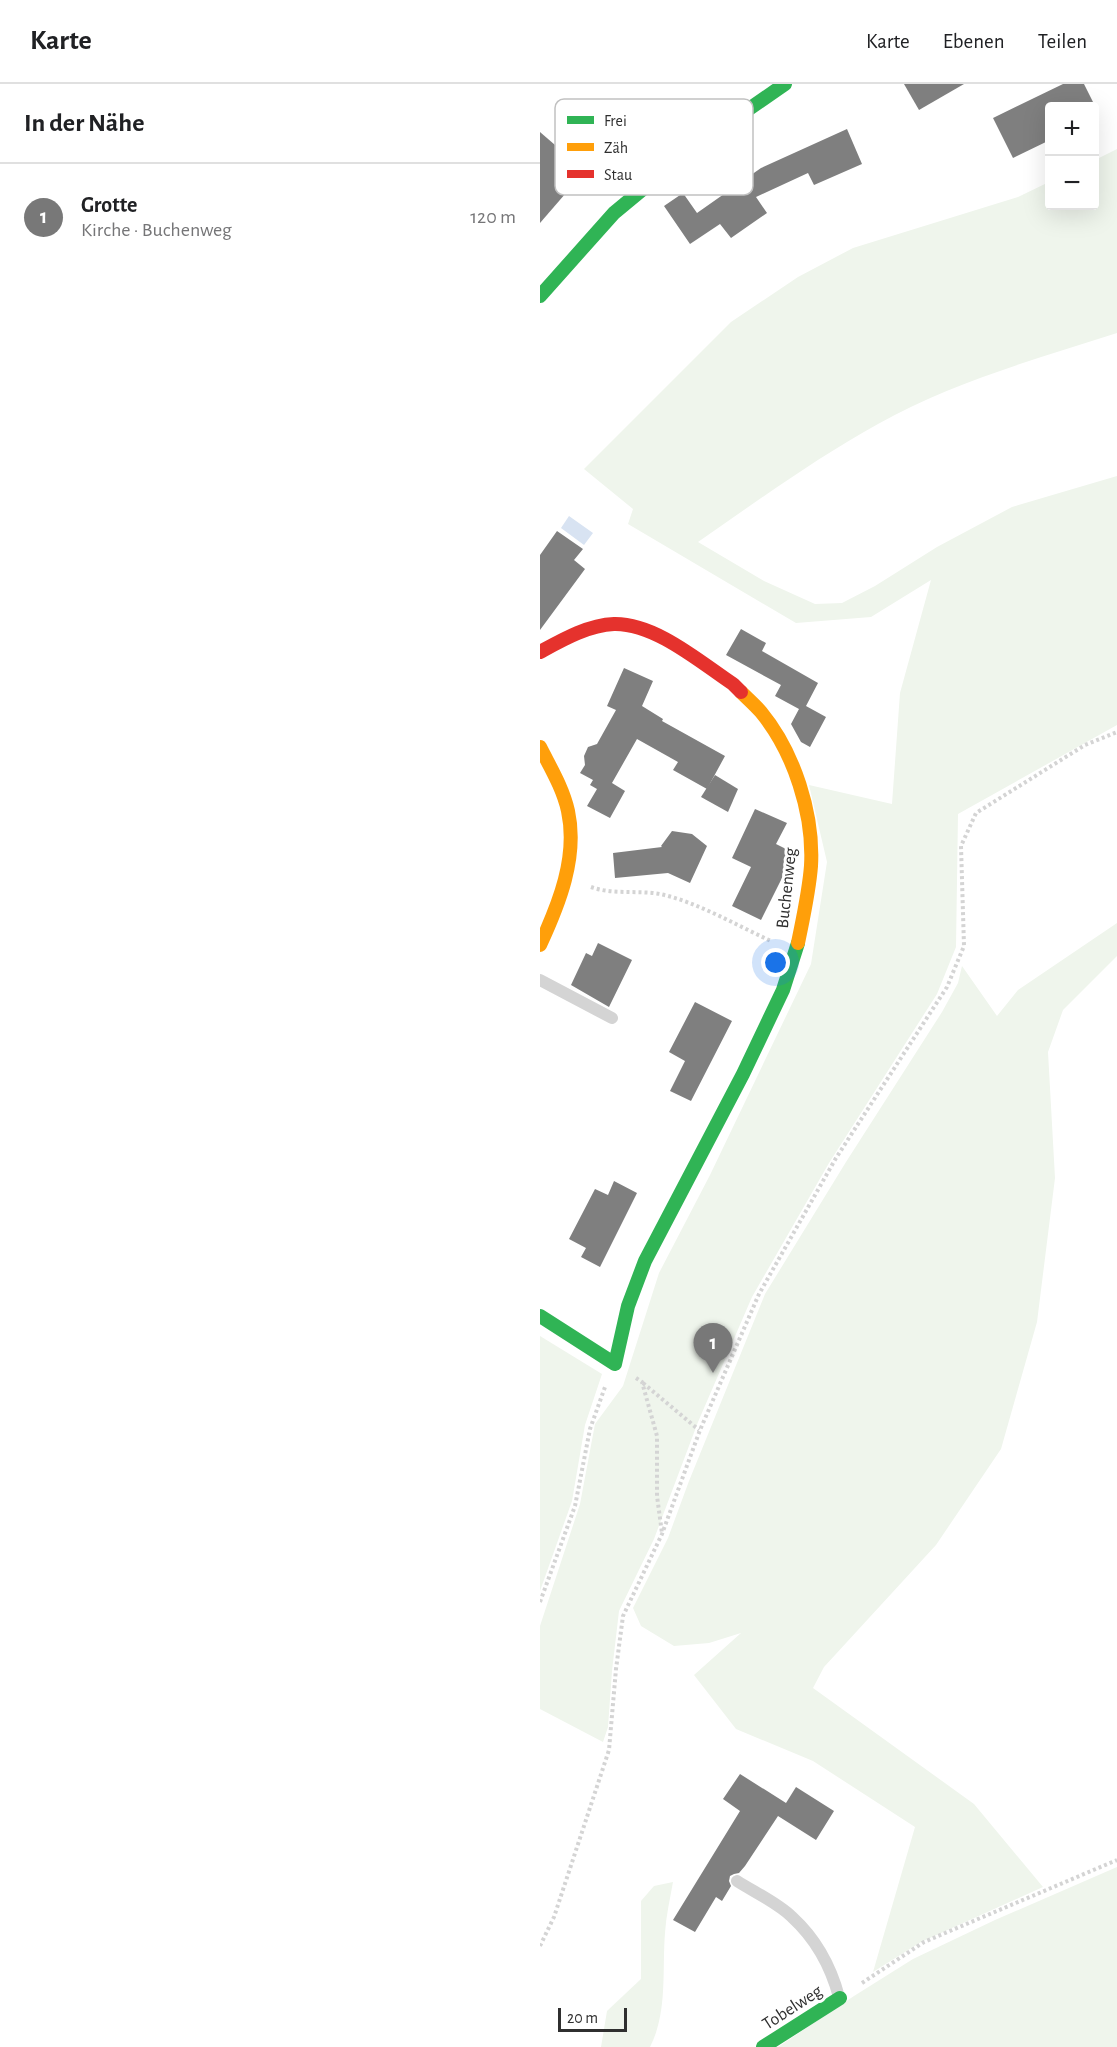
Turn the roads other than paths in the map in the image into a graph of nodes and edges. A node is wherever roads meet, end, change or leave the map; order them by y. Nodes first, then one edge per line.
1 (785, 84) edge
2 (753, 106) edge
3 (636, 195) edge
4 (540, 296) edge
5 (540, 652) edge
6 (540, 747) edge
7 (540, 945) edge
8 (540, 980) edge
9 (612, 1018) dead end
10 (540, 1316) edge
11 (737, 1881) dead end
12 (840, 1998) joint
13 (763, 2047) edge

1 - 2 street
3 - 4 street
5 - 10 street, Buchenweg
6 - 7 street
8 - 9 lane
11 - 12 lane
12 - 13 street, Tobelweg

